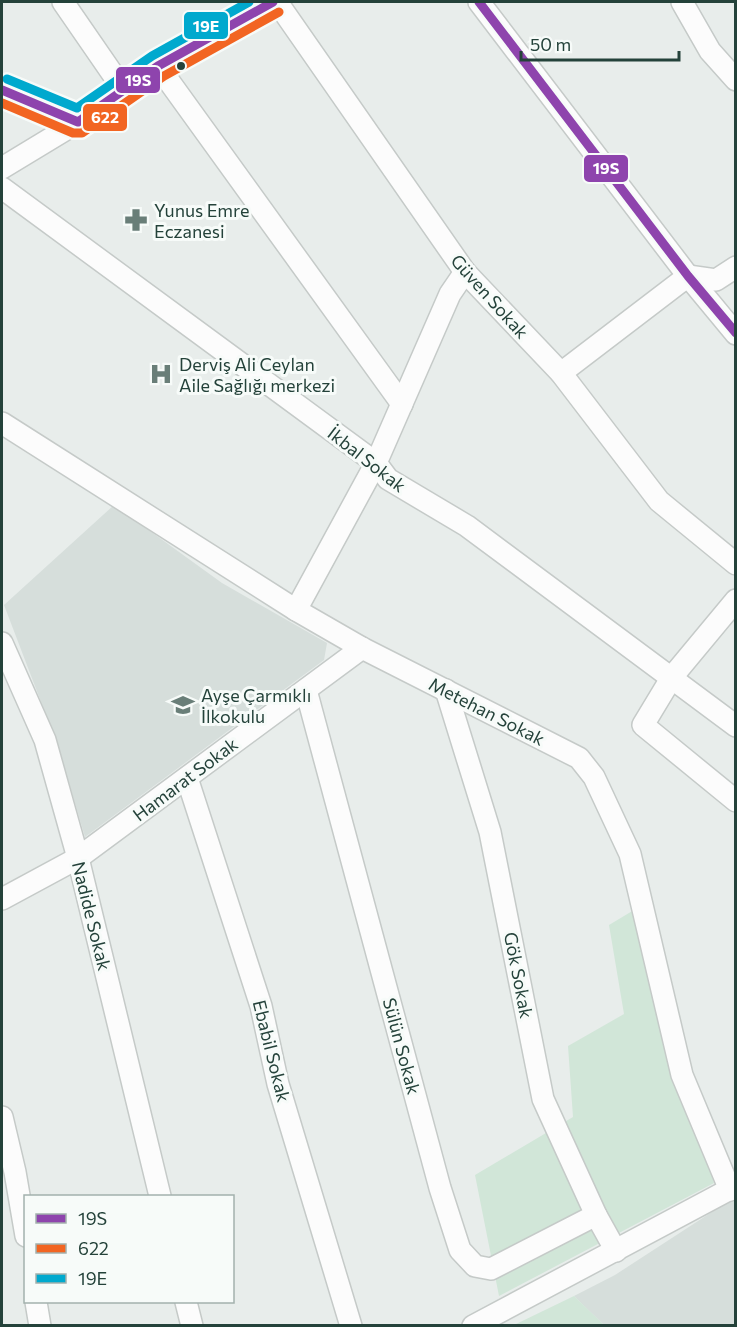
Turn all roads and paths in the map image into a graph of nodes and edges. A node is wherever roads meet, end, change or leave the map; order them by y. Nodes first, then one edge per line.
1 (63, 2) edge
2 (479, 2) edge
3 (682, 2) edge
4 (266, 3) edge
5 (158, 66) junction
6 (735, 80) edge
7 (123, 89) junction
8 (2, 90) edge
9 (78, 122) junction
10 (2, 168) edge
11 (2, 188) edge
12 (735, 267) edge
13 (465, 272) junction
14 (688, 276) junction
15 (735, 334) edge
16 (561, 373) junction
17 (402, 404) junction
18 (2, 423) edge
19 (376, 464) junction
20 (735, 564) edge
21 (735, 600) edge
22 (296, 610) junction
23 (2, 643) edge
24 (362, 648) junction
25 (672, 677) junction
26 (306, 690) junction
27 (446, 690) junction
28 (735, 726) edge
29 (187, 778) junction
30 (735, 801) edge
31 (78, 858) junction
32 (2, 899) edge
33 (2, 1117) edge
34 (8, 1174) edge
35 (732, 1188) edge
36 (160, 1195) edge
37 (596, 1215) junction
38 (24, 1229) edge
39 (616, 1251) junction
40 (36, 1303) edge
41 (186, 1303) edge
42 (40, 1326) edge
43 (192, 1326) edge
44 (351, 1326) edge
45 (473, 1326) edge

1 - 7 street
2 - 14 street
3 - 6 street
4 - 5 main road
4 - 13 street, Güven Sokak
5 - 7 main road
5 - 17 street
7 - 9 main road
8 - 9 main road
9 - 10 street
11 - 19 street, İkbal Sokak
12 - 14 street
13 - 16 street, Güven Sokak
13 - 17 street
14 - 15 street
14 - 16 street
16 - 20 street, Güven Sokak
17 - 19 street
18 - 22 street, Metehan Sokak
19 - 22 street
19 - 25 street, İkbal Sokak
21 - 25 street
22 - 24 street, Metehan Sokak
23 - 31 street, Nadide Sokak
24 - 26 street, Hamarat Sokak
24 - 27 street, Metehan Sokak
25 - 28 street, İkbal Sokak
25 - 30 street
26 - 29 street, Hamarat Sokak
26 - 37 street, Sülün Sokak
27 - 35 street, Metehan Sokak
27 - 37 street, Gök Sokak
29 - 31 street, Hamarat Sokak
29 - 44 street, Ebabil Sokak
31 - 32 street, Hamarat Sokak
31 - 36 street, Nadide Sokak
33 - 34 street
34 - 38 street
35 - 39 street
37 - 39 street, Gök Sokak
39 - 45 street
40 - 42 street
41 - 43 street

